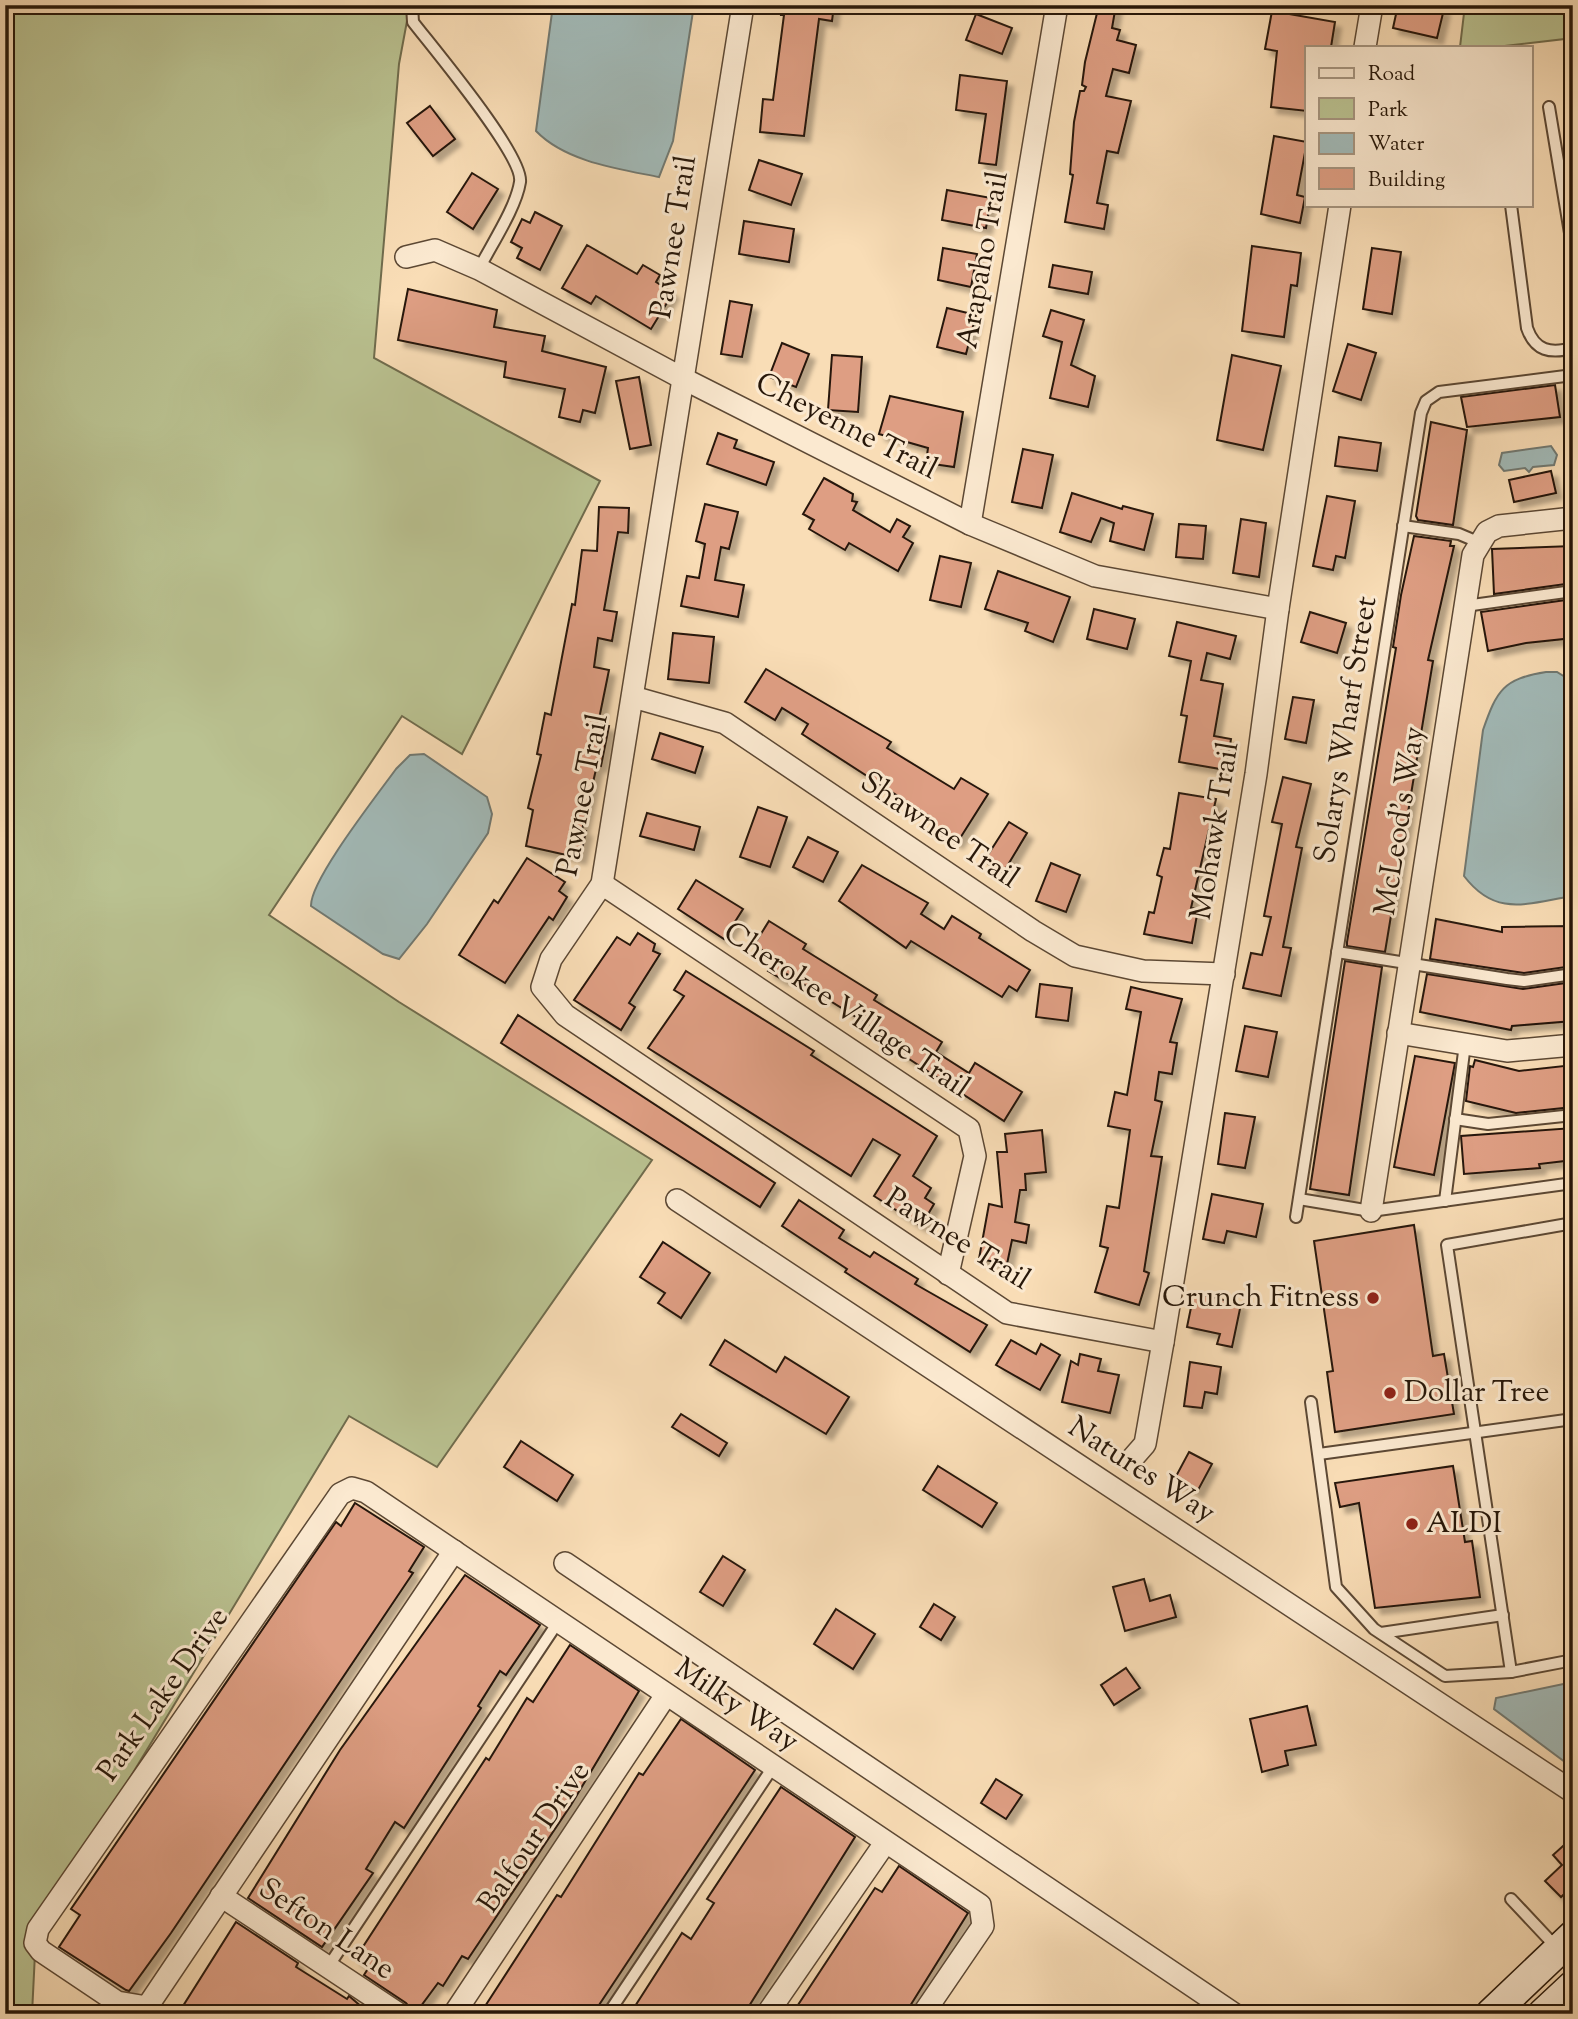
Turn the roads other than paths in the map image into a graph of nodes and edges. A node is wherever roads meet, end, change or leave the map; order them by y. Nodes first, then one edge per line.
1 (412, 5) edge
2 (743, 5) edge
3 (1057, 5) edge
4 (1372, 5) edge
5 (1365, 46) edge
6 (1549, 107) dead end
7 (1569, 195) edge
8 (1340, 206) edge
9 (1511, 206) edge
10 (1573, 251) edge
11 (406, 257) dead end
12 (479, 269) junction
13 (1572, 351) edge
14 (1573, 374) edge
15 (682, 378) junction
16 (1573, 518) edge
17 (970, 524) junction
18 (1403, 526) junction
19 (1478, 542) junction
20 (1573, 591) edge
21 (1465, 606) junction
22 (1278, 609) junction
23 (633, 697) junction
24 (602, 884) junction
25 (1337, 952) junction
26 (1409, 963) junction
27 (1224, 974) junction
28 (1573, 974) edge
29 (1398, 1032) junction
30 (1465, 1044) junction
31 (1573, 1045) edge
32 (1573, 1115) edge
33 (1455, 1119) junction
34 (1573, 1183) edge
35 (1298, 1199) junction
36 (677, 1200) dead end
37 (1445, 1201) junction
38 (1371, 1211) junction
39 (1296, 1217) dead end
40 (1573, 1223) edge
41 (948, 1274) junction
42 (1163, 1342) junction
43 (1311, 1402) dead end
44 (1573, 1419) edge
45 (1475, 1431) junction
46 (1319, 1454) junction
47 (1131, 1460) dead end
48 (352, 1488) joint
49 (454, 1551) junction
50 (565, 1563) dead end
51 (1503, 1615) junction
52 (558, 1622) junction
53 (1381, 1633) junction
54 (1573, 1660) edge
55 (1511, 1672) junction
56 (666, 1695) junction
57 (773, 1767) junction
58 (1573, 1792) edge
59 (885, 1843) junction
60 (221, 1896) junction
61 (1511, 1899) dead end
62 (1566, 1943) edge
63 (328, 1967) junction
64 (1573, 1986) edge
65 (151, 2010) edge
66 (399, 2014) edge
67 (454, 2014) edge
68 (608, 2014) edge
69 (767, 2014) edge
70 (923, 2014) edge
71 (1234, 2014) edge
72 (1491, 2014) edge
73 (1543, 2014) edge

1 - 12 lane
2 - 15 street, Pawnee Trail
3 - 17 street, Arapaho Trail
4 - 5 street
6 - 7 lane
7 - 10 lane
8 - 22 street, Mohawk Trail
9 - 13 lane
11 - 12 street, Cheyenne Trail
12 - 15 street, Cheyenne Trail
14 - 18 lane, Solarys Wharf Street
15 - 17 street, Cheyenne Trail
15 - 23 street, Pawnee Trail
16 - 19 street
17 - 22 street, Cheyenne Trail
18 - 19 lane
18 - 25 lane, Solarys Wharf Street
19 - 21 street, McLeod's Way
20 - 21 lane
21 - 26 street, McLeod's Way
22 - 27 street, Mohawk Trail
23 - 24 street, Pawnee Trail
23 - 27 street, Shawnee Trail
24 - 41 street, Cherokee Village Trail
24 - 41 street, Pawnee Trail
25 - 26 lane
25 - 35 lane, Solarys Wharf Street
26 - 28 lane
26 - 29 street, McLeod's Way
27 - 42 street, Mohawk Trail
29 - 30 street
29 - 38 street, McLeod's Way
30 - 31 street
30 - 33 lane
32 - 33 lane
33 - 37 lane
34 - 37 lane
35 - 38 lane
35 - 39 lane, Solarys Wharf Street
36 - 58 street, Natures Way
37 - 38 lane
40 - 45 lane
41 - 42 street, Pawnee Trail
42 - 47 street, Mohawk Trail
43 - 46 lane
44 - 45 lane
45 - 46 lane
45 - 51 lane
46 - 53 lane
48 - 49 street, Milky Way
48 - 65 street, Park Lake Drive
49 - 52 street, Milky Way
49 - 60 street
50 - 71 street, Milky Way
51 - 53 lane
51 - 55 lane
52 - 56 street, Milky Way
52 - 63 lane
53 - 55 lane
54 - 55 lane
56 - 57 street, Milky Way
56 - 67 street, Balfour Drive
57 - 59 street, Milky Way
57 - 68 lane
59 - 69 street
59 - 70 street, Milky Way
60 - 63 street, Sefton Lane
60 - 65 street
61 - 62 lane
62 - 72 main road
63 - 66 street, Sefton Lane
64 - 73 main road

